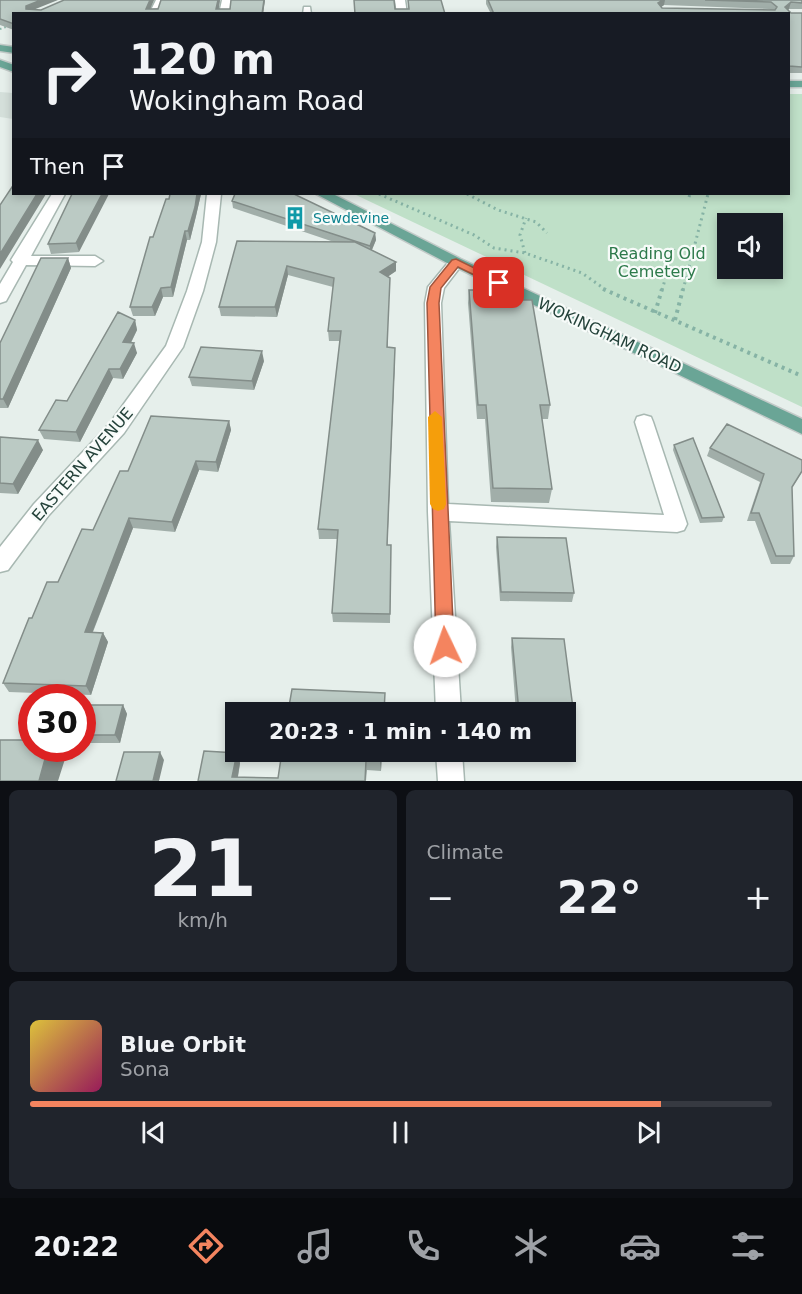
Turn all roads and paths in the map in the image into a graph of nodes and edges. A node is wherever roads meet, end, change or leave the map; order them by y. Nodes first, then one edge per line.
1 (57, 195) edge
2 (214, 195) edge
3 (324, 195) edge
4 (381, 195) edge
5 (469, 195) edge
6 (708, 195) edge
7 (526, 218) junction
8 (547, 233) dead end
9 (674, 249) dead end
10 (525, 253) junction
11 (19, 260) junction
12 (95, 261) dead end
13 (456, 262) junction
14 (0, 298) edge
15 (655, 313) junction
16 (675, 320) junction
17 (802, 376) edge
18 (644, 422) dead end
19 (802, 427) edge
20 (438, 512) junction
21 (0, 562) edge
22 (448, 702) edge
23 (450, 762) edge
24 (451, 781) edge

1 - 11 street
2 - 21 street, EASTERN AVENUE
3 - 13 main road, WOKINGHAM ROAD
4 - 10 path
5 - 7 path
6 - 16 path
7 - 8 path
7 - 10 path
9 - 15 path
10 - 15 path
11 - 12 street
11 - 14 street
13 - 19 main road, WOKINGHAM ROAD
13 - 20 street
15 - 16 path
16 - 17 path
18 - 20 street
20 - 22 street
23 - 24 street

